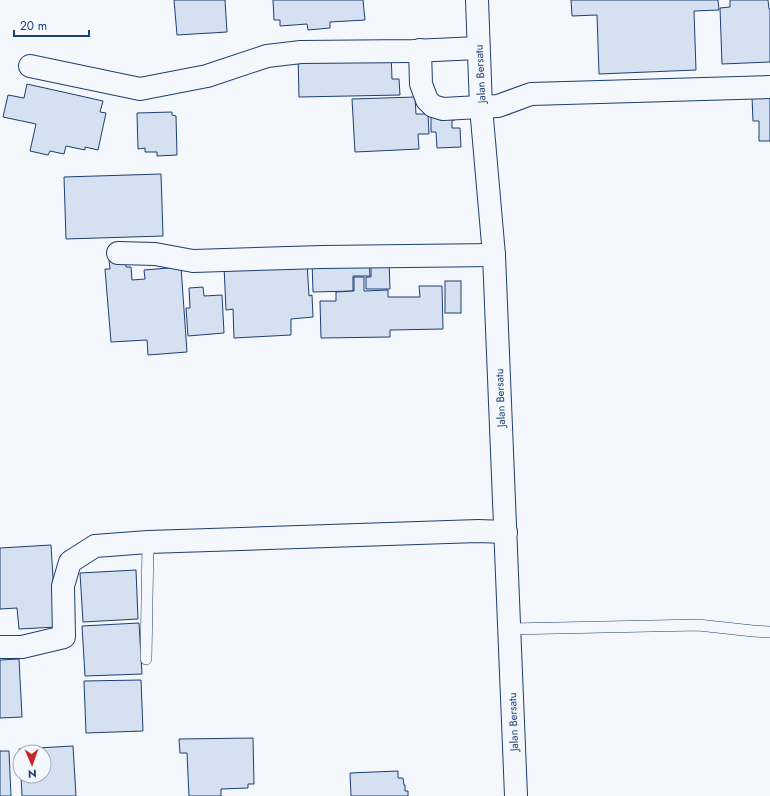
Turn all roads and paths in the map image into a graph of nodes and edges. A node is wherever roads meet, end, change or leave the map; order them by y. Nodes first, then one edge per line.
1 (477, 0) edge
2 (478, 48) junction
3 (420, 50) junction
4 (30, 66) dead end
5 (770, 87) edge
6 (489, 107) junction
7 (118, 253) dead end
8 (494, 255) junction
9 (506, 532) junction
10 (148, 542) junction
11 (510, 630) junction
12 (770, 632) edge
13 (0, 647) edge
14 (146, 659) dead end
15 (516, 796) edge

1 - 2 street, Jalan Bersatu
2 - 3 street
2 - 6 street, Jalan Bersatu
3 - 4 street
3 - 6 street
5 - 6 street
6 - 8 street, Jalan Bersatu
7 - 8 street
8 - 9 street, Jalan Bersatu
9 - 10 street
9 - 11 street, Jalan Bersatu
10 - 13 street
10 - 14 lane
11 - 12 lane
11 - 15 street, Jalan Bersatu

